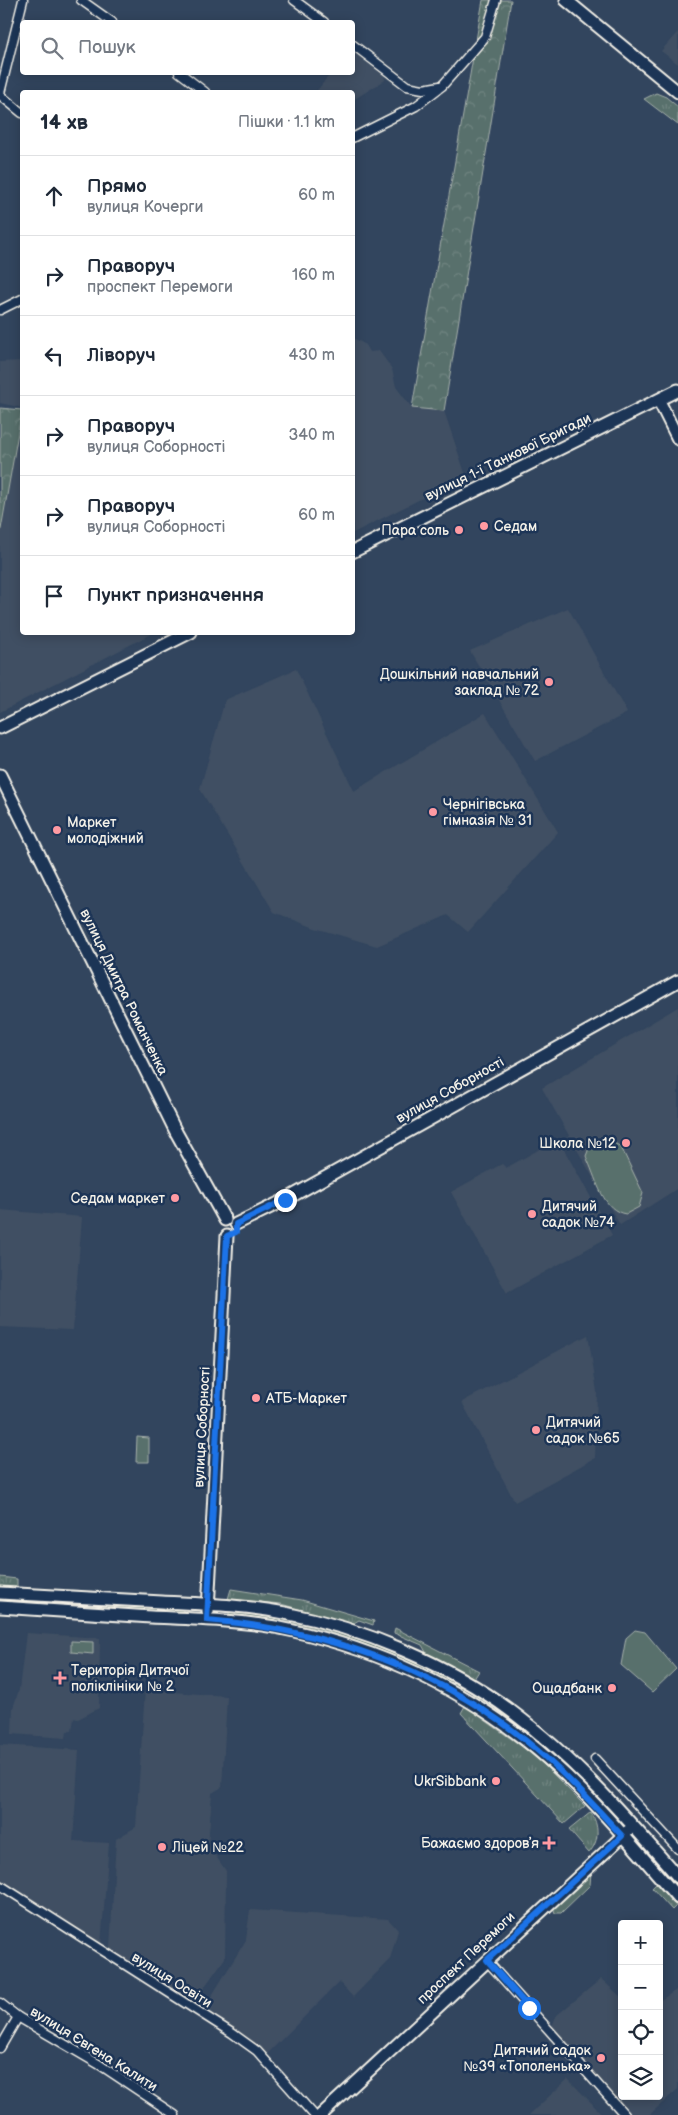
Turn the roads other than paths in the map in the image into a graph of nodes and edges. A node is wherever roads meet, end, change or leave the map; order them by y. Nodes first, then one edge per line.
1 (23, 0) edge
2 (81, 0) edge
3 (294, 0) edge
4 (496, 0) edge
5 (566, 0) edge
6 (109, 20) edge
7 (321, 20) edge
8 (355, 46) edge
9 (182, 75) edge
10 (442, 86) junction
11 (202, 90) edge
12 (678, 92) edge
13 (0, 94) edge
14 (20, 111) edge
15 (355, 136) edge
16 (20, 299) edge
17 (0, 310) edge
18 (678, 390) edge
19 (659, 401) junction
20 (678, 439) edge
21 (355, 550) edge
22 (185, 635) edge
23 (0, 728) edge
24 (0, 775) edge
25 (678, 981) edge
26 (225, 1220) junction
27 (236, 1224) junction
28 (227, 1236) junction
29 (0, 1593) edge
30 (208, 1605) junction
31 (0, 1607) edge
32 (207, 1620) junction
33 (595, 1759) dead end
34 (633, 1826) junction
35 (622, 1836) junction
36 (678, 1849) edge
37 (678, 1877) edge
38 (0, 1885) edge
39 (678, 1898) edge
40 (487, 1960) junction
41 (0, 2003) edge
42 (18, 2016) junction
43 (0, 2048) edge
44 (175, 2115) edge
45 (314, 2115) edge
46 (321, 2115) edge
47 (625, 2115) edge

1 - 13 street
2 - 6 street
3 - 7 street
4 - 10 street
5 - 12 main road
8 - 10 street
9 - 11 street
10 - 15 street
13 - 14 street
16 - 17 street
18 - 19 main road, вулиця 1-ї Танкової Бригади
19 - 20 main road
19 - 21 main road, вулиця 1-ї Танкової Бригади
22 - 23 main road
24 - 26 main road, вулиця Дмитра Романченка
25 - 27 main road, вулиця Соборності
26 - 27 main road
26 - 28 main road, вулиця Соборності
27 - 28 main road, вулиця Соборності
28 - 30 main road, вулиця Соборності
29 - 30 main road
30 - 32 main road, вулиця Соборності
30 - 34 main road
31 - 32 main road
32 - 35 main road
33 - 36 street
34 - 35 main road, проспект Перемоги
34 - 37 main road
35 - 39 main road
35 - 40 main road, проспект Перемоги
38 - 45 street, вулиця Освіти
40 - 46 main road, проспект Перемоги
40 - 47 street
41 - 42 street, вулиця Євгена Калити
42 - 43 street
42 - 44 street, вулиця Євгена Калити

